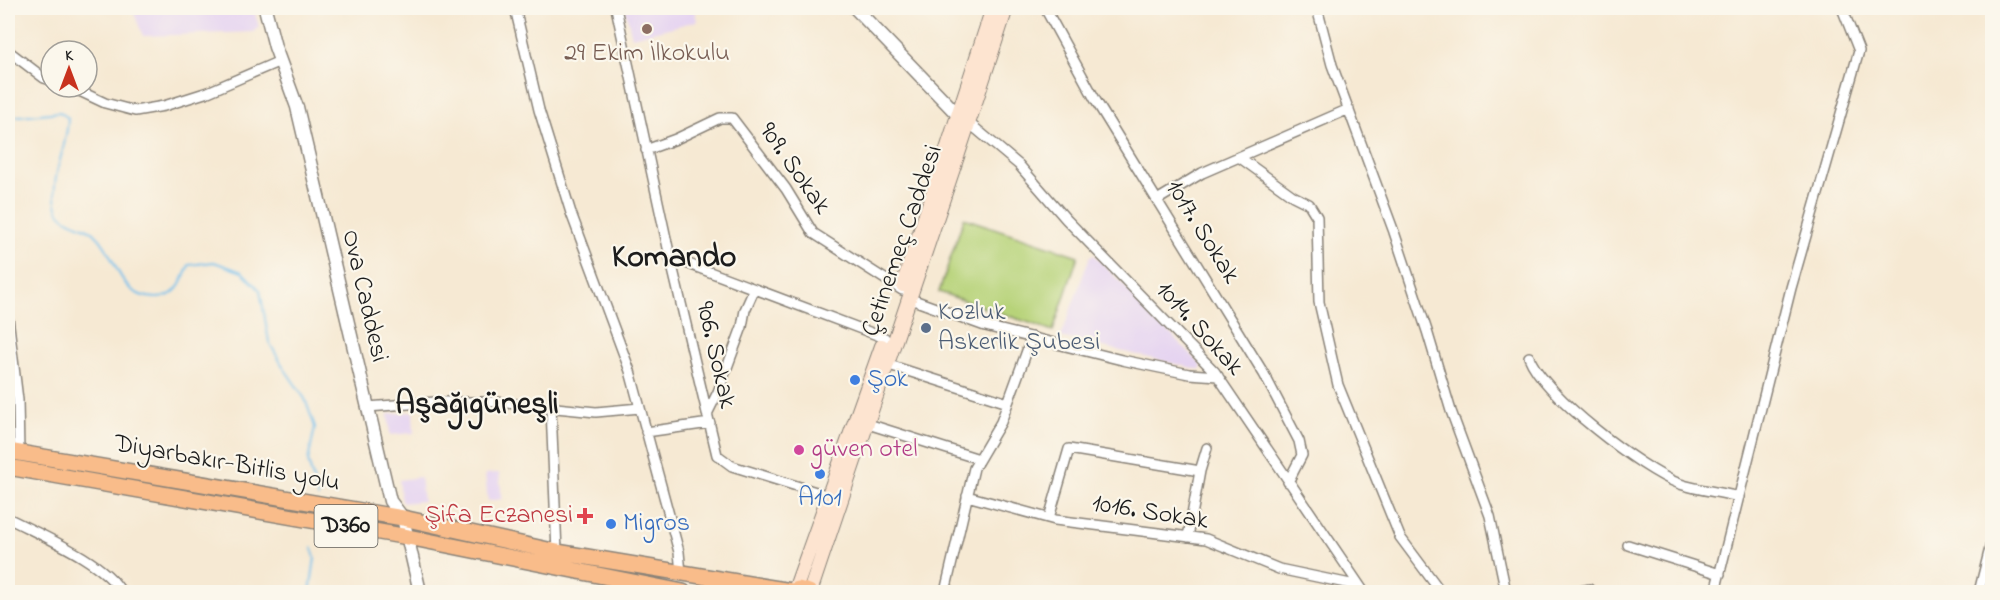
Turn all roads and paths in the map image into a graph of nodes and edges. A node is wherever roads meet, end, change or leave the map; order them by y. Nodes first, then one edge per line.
1 (265, 8) edge
2 (515, 8) edge
3 (616, 8) edge
4 (855, 8) edge
5 (993, 8) edge
6 (1006, 8) edge
7 (1045, 8) edge
8 (1317, 8) edge
9 (1842, 8) edge
10 (10, 53) dead end
11 (280, 61) junction
12 (39, 74) edge
13 (96, 99) edge
14 (1349, 109) junction
15 (964, 119) junction
16 (646, 150) junction
17 (1239, 157) junction
18 (1157, 200) junction
19 (670, 257) junction
20 (754, 290) junction
21 (905, 294) junction
22 (8, 319) edge
23 (1032, 337) junction
24 (885, 338) junction
25 (1529, 357) dead end
26 (886, 364) junction
27 (1218, 376) junction
28 (1008, 403) junction
29 (367, 407) junction
30 (551, 408) junction
31 (640, 408) junction
32 (709, 418) junction
33 (868, 424) junction
34 (646, 432) junction
35 (1207, 448) dead end
36 (13, 452) edge
37 (979, 459) junction
38 (8, 467) edge
39 (1200, 471) junction
40 (1288, 482) junction
41 (829, 496) junction
42 (968, 496) junction
43 (1739, 497) junction
44 (8, 518) edge
45 (403, 518) junction
46 (1049, 518) junction
47 (408, 537) junction
48 (1188, 537) junction
49 (1992, 540) edge
50 (1628, 545) dead end
51 (557, 552) junction
52 (681, 573) junction
53 (1720, 574) junction
54 (1362, 589) edge
55 (1589, 589) dead end
56 (121, 592) edge
57 (420, 592) edge
58 (683, 592) edge
59 (799, 592) edge
60 (945, 592) edge
61 (1441, 592) edge
62 (1506, 592) edge
63 (1575, 592) edge
64 (1715, 592) edge
65 (1979, 592) edge

1 - 11 street, Ova Caddesi
2 - 31 street
3 - 16 street, 906. Sokak
4 - 15 street
5 - 15 main road, Çetinemeç Caddesi
6 - 15 main road, Çetinemeç Caddesi
7 - 18 street, 1017. Sokak
8 - 14 street
9 - 43 street
10 - 12 street
11 - 13 street
11 - 29 street, Ova Caddesi
14 - 17 street
14 - 62 street
15 - 21 main road, Çetinemeç Caddesi
15 - 27 street, 1014. Sokak
16 - 19 street, 906. Sokak
16 - 21 street, 909. Sokak
17 - 18 street
17 - 61 street
18 - 40 street, 1017. Sokak
19 - 20 street
19 - 32 street, 906. Sokak
20 - 24 street
20 - 32 street
21 - 23 street
21 - 24 main road, Çetinemeç Caddesi
21 - 26 main road, Çetinemeç Caddesi
22 - 36 street
23 - 27 street
23 - 28 street
24 - 41 main road, Çetinemeç Caddesi
25 - 43 street
26 - 28 street
26 - 33 main road, Çetinemeç Caddesi
27 - 40 street, 1014. Sokak
28 - 37 street
29 - 30 street
29 - 45 street, Ova Caddesi
30 - 31 street
30 - 51 street
31 - 34 street
32 - 34 street
32 - 41 street, 906. Sokak
33 - 37 street
33 - 59 main road, Çetinemeç Caddesi
34 - 52 street
35 - 39 street
36 - 45 highway, Diyarbakır-Bitlis yolu / D360
37 - 42 street
38 - 47 highway, Diyarbakır-Bitlis yolu / D360
39 - 46 street
39 - 48 street
40 - 54 street, 1014. Sokak
41 - 59 main road, Çetinemeç Caddesi
42 - 46 street, 1016. Sokak
42 - 60 street
43 - 53 street
44 - 56 street
45 - 47 street, Ova Caddesi
45 - 51 highway, Diyarbakır-Bitlis yolu / D360
46 - 48 street, 1016. Sokak
47 - 57 street, Ova Caddesi
47 - 58 highway, Diyarbakır-Bitlis yolu / D360
48 - 54 street, 1016. Sokak
49 - 65 street
50 - 53 street
51 - 52 highway, Diyarbakır-Bitlis yolu / D360
52 - 59 highway, Diyarbakır-Bitlis yolu / D360
53 - 64 street
55 - 63 street

